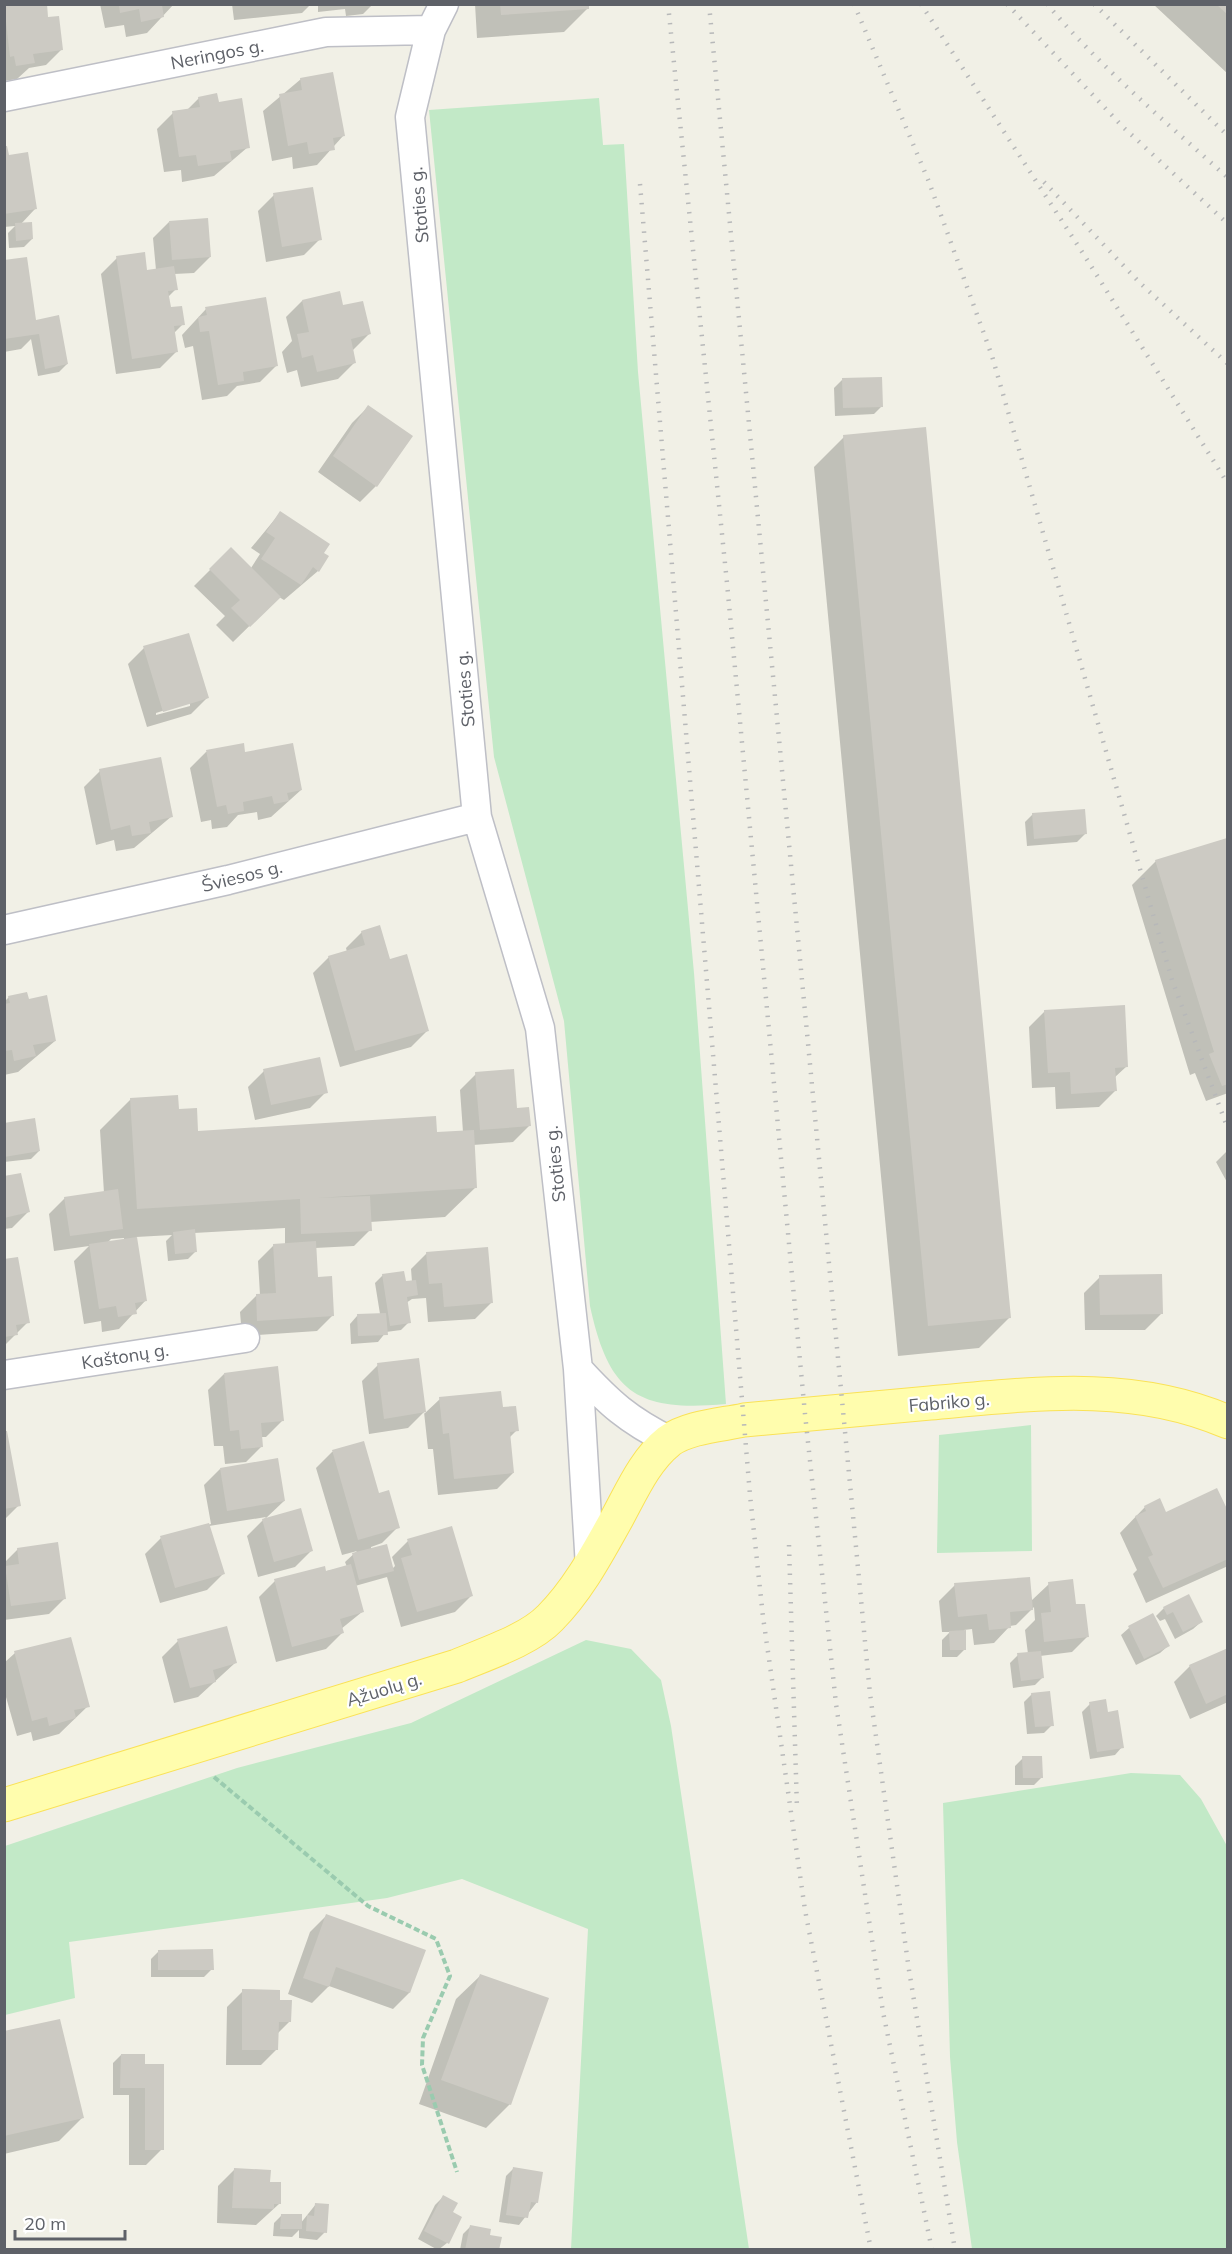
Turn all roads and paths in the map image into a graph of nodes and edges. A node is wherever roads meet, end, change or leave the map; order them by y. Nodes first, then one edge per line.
1 (444, 4) edge
2 (431, 30) junction
3 (4, 97) edge
4 (477, 817) junction
5 (4, 930) edge
6 (245, 1338) dead end
7 (578, 1369) junction
8 (4, 1375) edge
9 (1227, 1422) edge
10 (670, 1441) junction
11 (590, 1567) junction
12 (185, 1750) junction
13 (4, 1805) edge
14 (457, 2172) dead end

1 - 2 street, Stoties g.
2 - 3 street, Neringos g.
2 - 4 street, Stoties g.
4 - 5 street, Šviesos g.
4 - 7 street, Stoties g.
6 - 8 street, Kaštonų g.
7 - 10 street
7 - 11 street, Stoties g.
9 - 10 main road, Fabriko g.
10 - 11 main road, Ąžuolų g.
11 - 12 main road, Ąžuolų g.
12 - 13 main road, Ąžuolų g.
12 - 14 path

